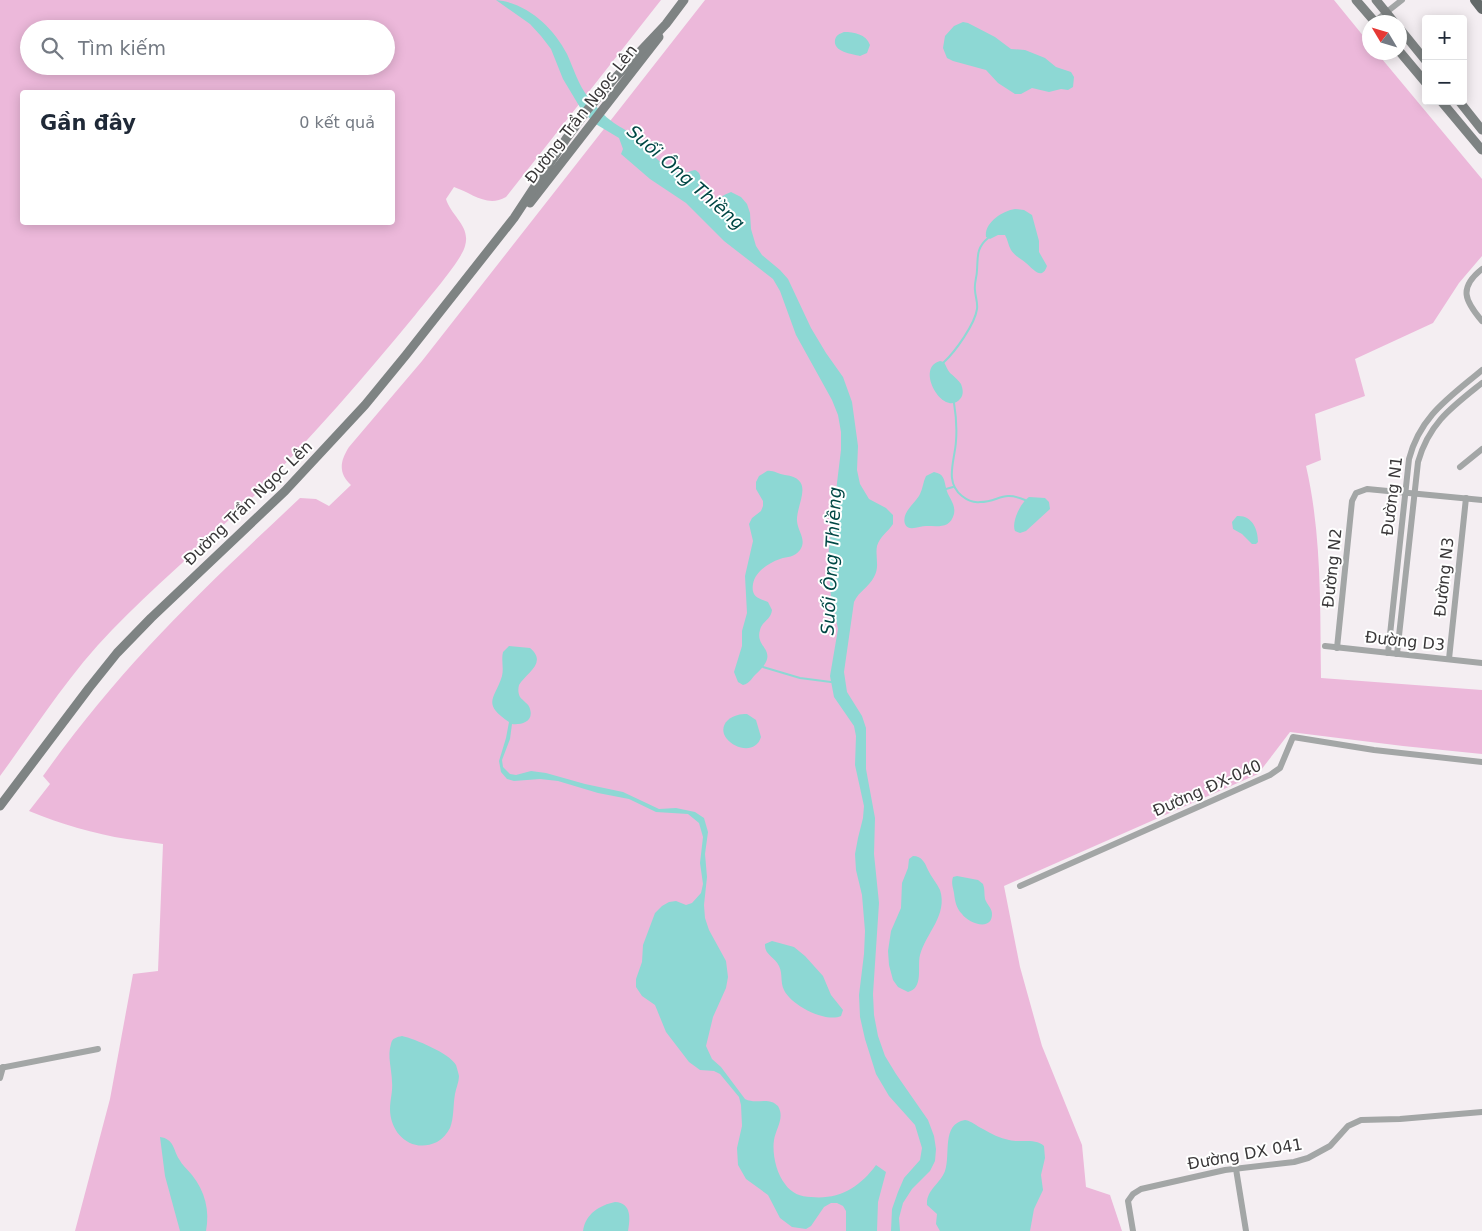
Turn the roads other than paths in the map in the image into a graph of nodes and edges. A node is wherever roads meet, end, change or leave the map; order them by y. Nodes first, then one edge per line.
1 (684, 0) edge
2 (1356, 0) edge
3 (1376, 0) edge
4 (1402, 0) edge
5 (1475, 0) edge
6 (1482, 9) edge
7 (1386, 12) junction
8 (1369, 15) edge
9 (1383, 15) edge
10 (1388, 15) edge
11 (666, 24) junction
12 (1407, 38) edge
13 (1407, 60) edge
14 (1425, 60) edge
15 (1422, 78) edge
16 (1444, 105) edge
17 (1462, 105) edge
18 (1482, 130) edge
19 (1482, 150) edge
20 (514, 218) junction
21 (1482, 269) edge
22 (1482, 321) edge
23 (1482, 370) edge
24 (1482, 382) edge
25 (1482, 449) edge
26 (1460, 467) dead end
27 (1405, 492) junction
28 (1415, 493) junction
29 (1466, 498) junction
30 (1482, 500) edge
31 (1325, 646) dead end
32 (1337, 648) junction
33 (1388, 653) junction
34 (1398, 654) junction
35 (1449, 659) junction
36 (1482, 663) edge
37 (1482, 762) edge
38 (0, 806) edge
39 (1020, 886) dead end
40 (98, 1049) dead end
41 (1, 1067) edge
42 (0, 1078) edge
43 (1482, 1112) edge
44 (1236, 1169) junction
45 (1133, 1231) edge
46 (1246, 1231) edge

1 - 11 street, Đường Trần Ngọc Lên
2 - 8 street
3 - 7 street
4 - 7 street
5 - 6 main road
7 - 9 street
7 - 10 street
11 - 20 street, Đường Trần Ngọc Lên
11 - 20 street, Đường Trần Ngọc Lên
12 - 14 street
13 - 15 street
16 - 19 street
17 - 18 street
20 - 38 street, Đường Trần Ngọc Lên
21 - 22 street
23 - 27 street, Đường N1
24 - 28 street, Đường N1
25 - 26 street
27 - 28 street
27 - 32 street, Đường N2
27 - 33 street, Đường N1
28 - 29 street
28 - 34 street, Đường N1
29 - 30 street
29 - 35 street, Đường N3
31 - 32 street, Đường D3
32 - 33 street, Đường D3
33 - 34 street, Đường D3
34 - 35 street, Đường D3
35 - 36 street, Đường D3
37 - 39 street, Đường ĐX-040
40 - 41 street
41 - 42 street
43 - 44 street, Đường DX 041
44 - 45 street, Đường DX 041
44 - 46 street

